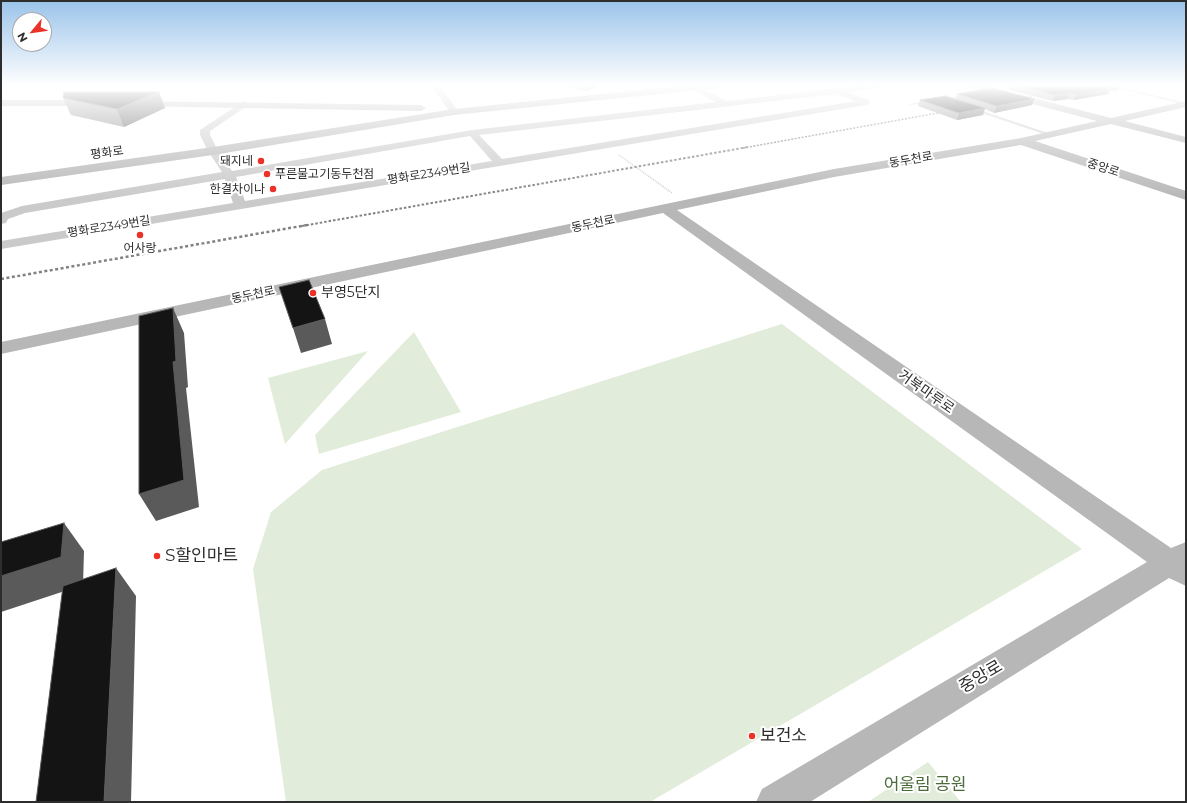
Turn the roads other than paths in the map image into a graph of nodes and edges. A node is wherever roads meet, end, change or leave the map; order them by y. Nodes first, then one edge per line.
1 (216, 122) edge
2 (389, 122) edge
3 (565, 122) edge
4 (747, 122) edge
5 (1015, 122) edge
6 (1104, 122) edge
7 (1117, 122) edge
8 (472, 133) junction
9 (1049, 134) junction
10 (1020, 140) junction
11 (1186, 140) edge
12 (213, 151) junction
13 (499, 162) junction
14 (229, 174) junction
15 (1, 181) edge
16 (1186, 196) edge
17 (240, 205) junction
18 (666, 209) junction
19 (1, 220) edge
20 (1, 245) edge
21 (1, 348) edge
22 (1180, 563) edge
23 (775, 802) edge

1 - 12 street
2 - 12 street, 평화로
3 - 8 street
4 - 13 street, 평화로2349번길
5 - 9 lane
6 - 9 street, 동두천로
7 - 11 street
8 - 13 street
8 - 14 street
9 - 10 street, 동두천로
10 - 16 street, 중앙로
10 - 18 street, 동두천로
12 - 14 street
12 - 15 street, 평화로
13 - 17 street, 평화로2349번길
14 - 17 street
14 - 19 street
17 - 20 street, 평화로2349번길
18 - 21 street, 동두천로
18 - 22 street, 거북마루로
22 - 23 street, 중앙로

